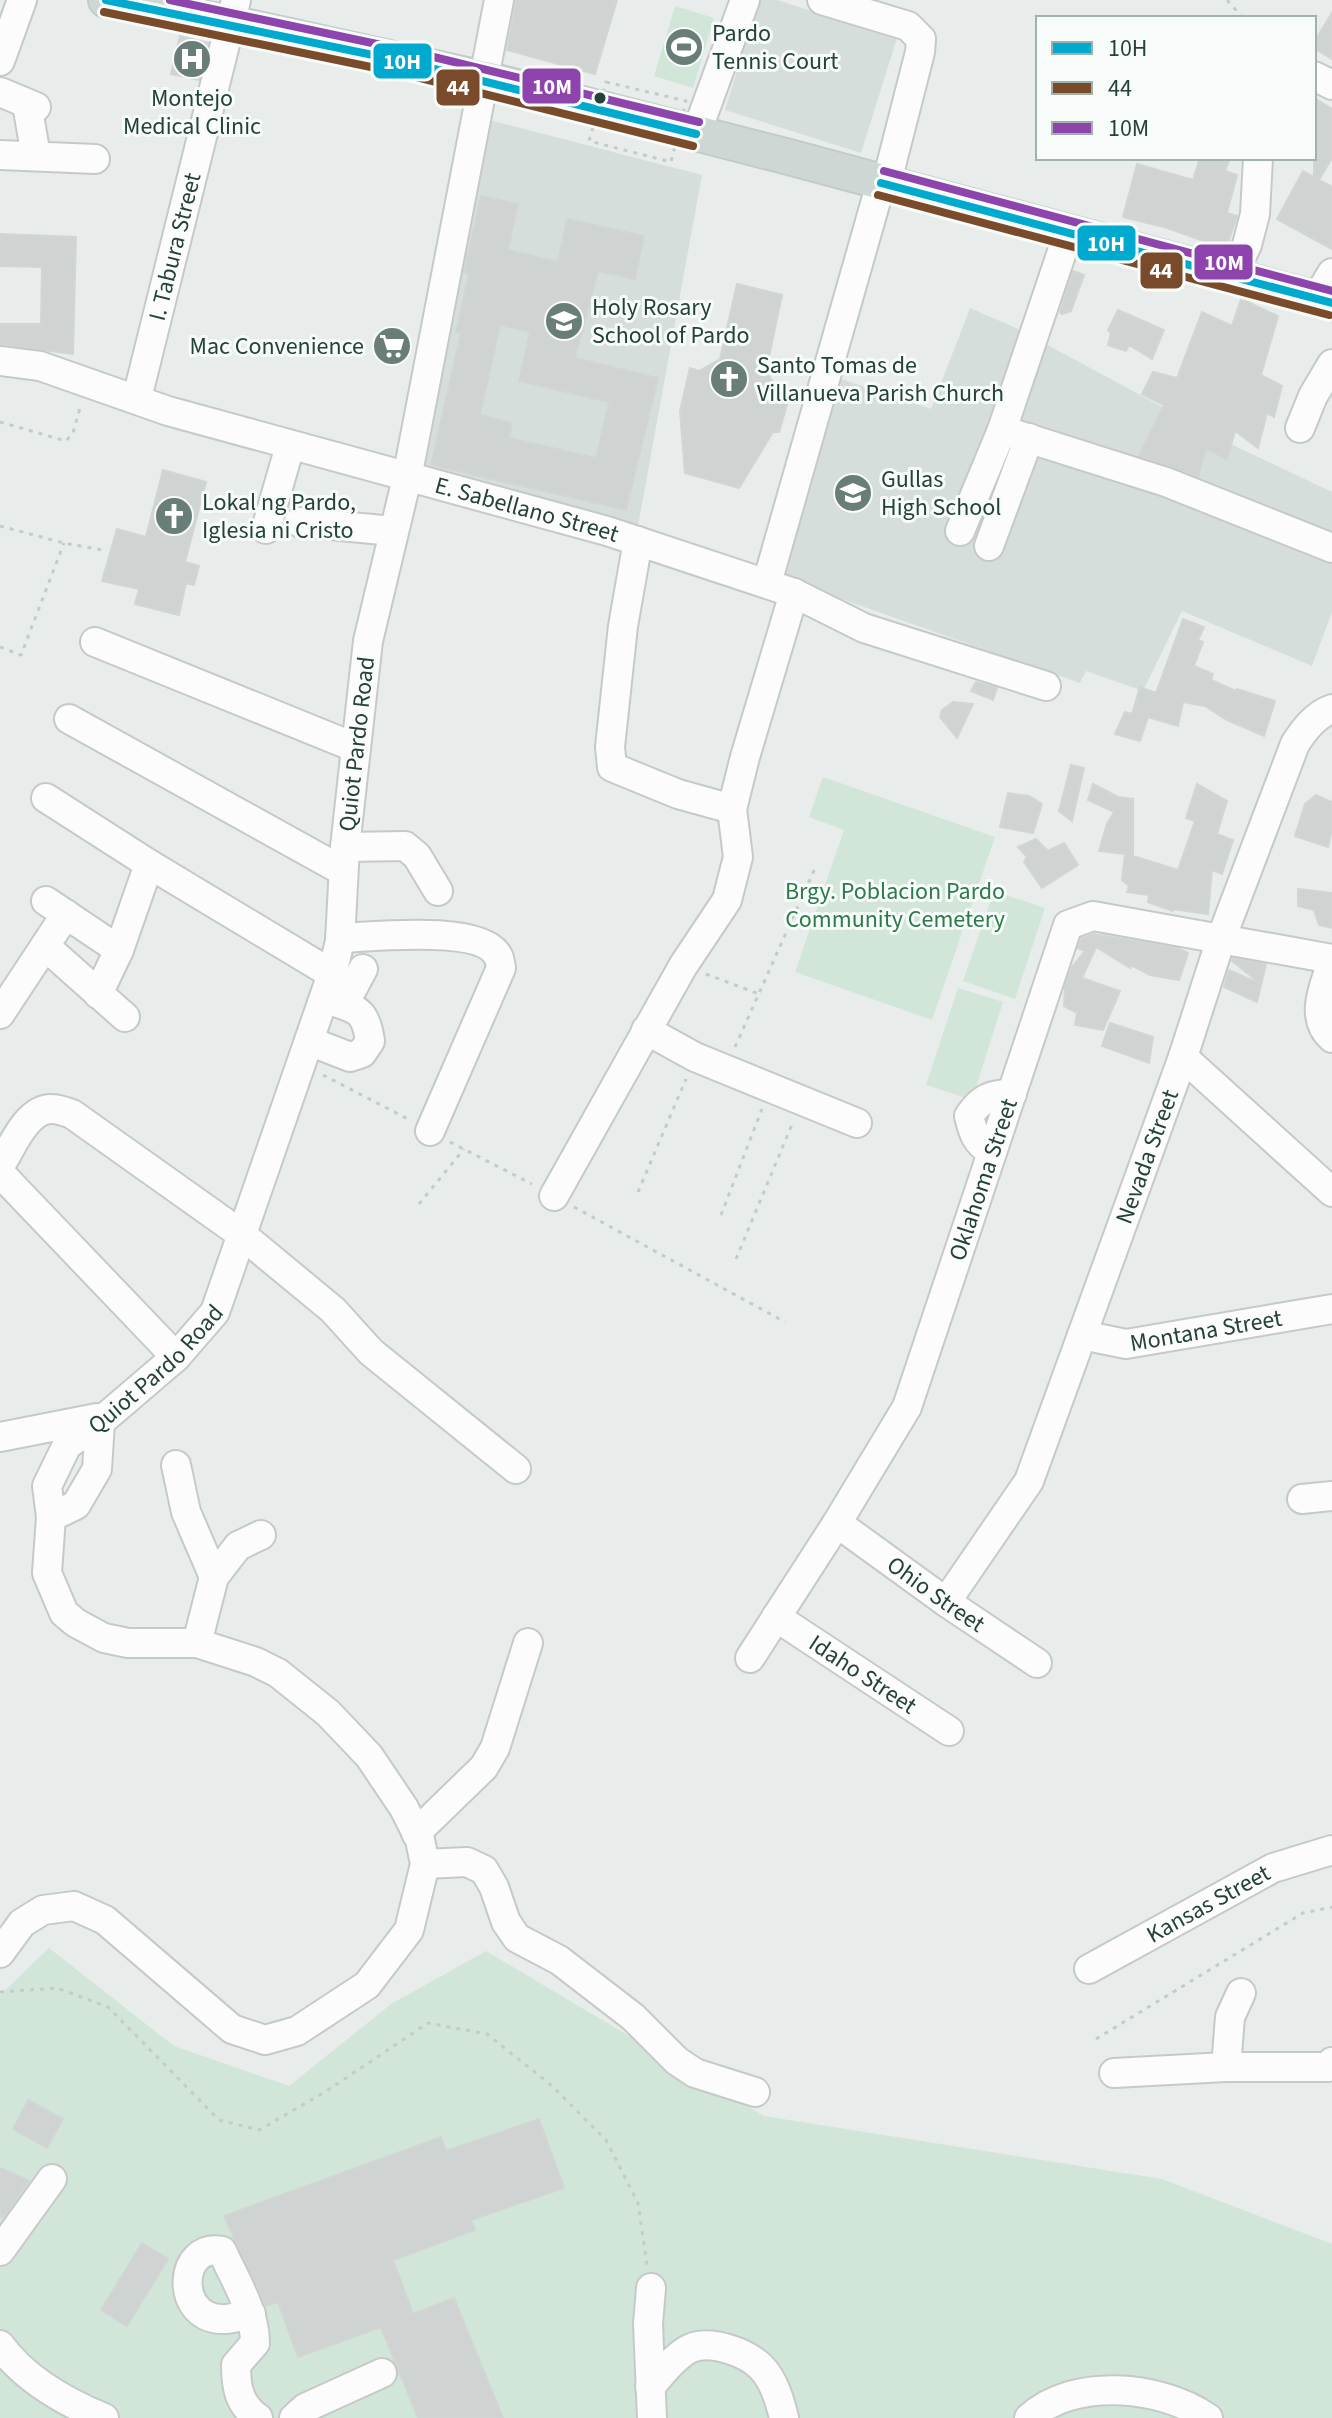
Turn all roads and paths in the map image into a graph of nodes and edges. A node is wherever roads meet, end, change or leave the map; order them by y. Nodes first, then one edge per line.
1 (22, 0) edge
2 (106, 0) edge
3 (499, 0) edge
4 (745, 0) edge
5 (822, 0) edge
6 (1227, 0) edge
7 (233, 12) edge
8 (1241, 16) edge
9 (0, 61) edge
10 (485, 79) junction
11 (0, 92) edge
12 (696, 134) junction
13 (589, 141) dead end
14 (0, 155) edge
15 (36, 156) junction
16 (95, 159) dead end
17 (1258, 160) edge
18 (671, 162) dead end
19 (883, 184) junction
20 (1068, 234) junction
21 (1232, 275) junction
22 (1327, 292) edge
23 (0, 361) edge
24 (1332, 364) edge
25 (87, 381) junction
26 (137, 398) junction
27 (0, 422) edge
28 (1300, 428) dead end
29 (1016, 434) junction
30 (290, 446) junction
31 (407, 478) junction
32 (299, 522) dead end
33 (0, 526) edge
34 (266, 529) dead end
35 (393, 531) junction
36 (960, 531) dead end
37 (638, 541) junction
38 (64, 543) junction
39 (989, 546) dead end
40 (1332, 548) edge
41 (102, 550) dead end
42 (767, 583) junction
43 (794, 593) junction
44 (95, 642) dead end
45 (0, 647) edge
46 (1046, 686) dead end
47 (1332, 709) edge
48 (69, 719) dead end
49 (354, 747) junction
50 (46, 798) dead end
51 (732, 809) junction
52 (344, 859) junction
53 (149, 864) junction
54 (816, 866) dead end
55 (438, 891) dead end
56 (340, 938) junction
57 (1221, 939) junction
58 (45, 946) junction
59 (119, 950) junction
60 (1332, 960) edge
61 (683, 966) junction
62 (363, 969) dead end
63 (333, 989) junction
64 (98, 994) junction
65 (759, 994) junction
66 (0, 1014) edge
67 (125, 1017) dead end
68 (646, 1030) junction
69 (384, 1033) dead end
70 (1332, 1038) edge
71 (309, 1041) junction
72 (695, 1057) junction
73 (1183, 1057) junction
74 (725, 1069) junction
75 (771, 1087) junction
76 (803, 1100) junction
77 (857, 1123) dead end
78 (430, 1131) dead end
79 (464, 1149) dead end
80 (0, 1166) edge
81 (0, 1173) edge
82 (638, 1192) dead end
83 (1332, 1192) edge
84 (554, 1196) joint
85 (419, 1204) dead end
86 (721, 1215) dead end
87 (241, 1234) junction
88 (736, 1259) dead end
89 (1332, 1309) edge
90 (785, 1322) dead end
91 (1082, 1335) junction
92 (176, 1357) junction
93 (103, 1419) junction
94 (0, 1437) edge
95 (176, 1465) dead end
96 (516, 1469) dead end
97 (1332, 1496) edge
98 (1302, 1499) dead end
99 (837, 1523) junction
100 (261, 1535) dead end
101 (214, 1577) junction
102 (946, 1602) junction
103 (776, 1617) junction
104 (197, 1643) junction
105 (528, 1643) dead end
106 (750, 1658) dead end
107 (1037, 1663) dead end
108 (949, 1731) dead end
109 (416, 1833) junction
110 (1332, 1850) edge
111 (425, 1864) junction
112 (1332, 1907) edge
113 (0, 1953) edge
114 (1089, 1969) dead end
115 (0, 1992) edge
116 (1241, 1993) dead end
117 (1096, 2039) dead end
118 (1332, 2062) edge
119 (1226, 2067) junction
120 (1114, 2073) dead end
121 (755, 2092) dead end
122 (52, 2179) dead end
123 (0, 2251) edge
124 (651, 2288) joint
125 (251, 2314) dead end
126 (0, 2345) edge
127 (382, 2373) dead end
128 (650, 2387) junction
129 (104, 2418) edge
130 (258, 2418) edge
131 (294, 2418) edge
132 (652, 2418) edge
133 (784, 2418) edge
134 (1029, 2418) edge
135 (1208, 2418) edge

1 - 9 street
2 - 7 main road
3 - 10 street, Quiot Pardo Road
4 - 12 street
5 - 19 street
6 - 8 path
7 - 10 main road
7 - 26 street, I. Tabura Street
10 - 12 main road
10 - 31 street, Quiot Pardo Road
11 - 15 street
12 - 19 main road
13 - 18 path
14 - 15 street
15 - 16 street
17 - 21 street
19 - 20 main road
19 - 42 street
20 - 21 main road
20 - 29 street
21 - 22 main road
23 - 25 street, E. Sabellano Street
24 - 28 street
25 - 26 street, E. Sabellano Street
25 - 27 path
26 - 30 street, E. Sabellano Street
29 - 36 street
29 - 39 street
29 - 40 street
30 - 31 street, E. Sabellano Street
30 - 34 street
31 - 35 street, Quiot Pardo Road
31 - 37 street, E. Sabellano Street
32 - 35 street
33 - 38 path
35 - 49 street, Quiot Pardo Road
37 - 42 street, E. Sabellano Street
37 - 51 street
38 - 41 path
38 - 45 path
42 - 43 street, E. Sabellano Street
43 - 46 street, E. Sabellano Street
43 - 51 street
44 - 49 street
47 - 57 street, Nevada Street
48 - 52 street
49 - 52 street, Quiot Pardo Road
50 - 53 street
51 - 61 street
52 - 55 street
52 - 56 street, Quiot Pardo Road
53 - 59 street
53 - 63 street
54 - 65 path
56 - 63 street, Quiot Pardo Road
56 - 78 street
57 - 60 street, Oklahoma Street
57 - 73 street, Nevada Street
57 - 99 street, Oklahoma Street
58 - 59 street
58 - 64 street
58 - 66 street
59 - 64 street
60 - 70 street
61 - 65 path
61 - 68 street
62 - 63 street
63 - 69 street
63 - 71 street, Quiot Pardo Road
63 - 71 street
64 - 67 street
65 - 74 path
68 - 72 street
68 - 84 street
71 - 87 street, Quiot Pardo Road
72 - 74 street
72 - 82 path
73 - 83 street
73 - 91 street, Nevada Street
74 - 75 street
75 - 76 street
75 - 86 path
76 - 77 street
76 - 88 path
79 - 85 path
80 - 87 street
81 - 92 street
84 - 90 path
87 - 92 street, Quiot Pardo Road
87 - 96 street
89 - 91 street, Montana Street
91 - 102 street, Nevada Street
92 - 93 street, Quiot Pardo Road
93 - 94 street
93 - 104 street, Quiot Pardo Road
95 - 101 street
97 - 98 street
99 - 102 street, Ohio Street
99 - 103 street, Oklahoma Street
100 - 101 street
101 - 104 street
102 - 107 street, Ohio Street
103 - 106 street, Oklahoma Street
103 - 108 street, Idaho Street
104 - 109 street, Quiot Pardo Road
105 - 109 street
109 - 111 street, Quiot Pardo Road
110 - 114 street, Kansas Street
111 - 113 street, Quiot Pardo Road
111 - 121 street
112 - 117 path
115 - 124 path
116 - 119 street
118 - 119 street
119 - 120 street
122 - 123 street
124 - 128 street
125 - 130 street
126 - 129 street
127 - 131 street
128 - 132 street
128 - 133 street
134 - 135 street

